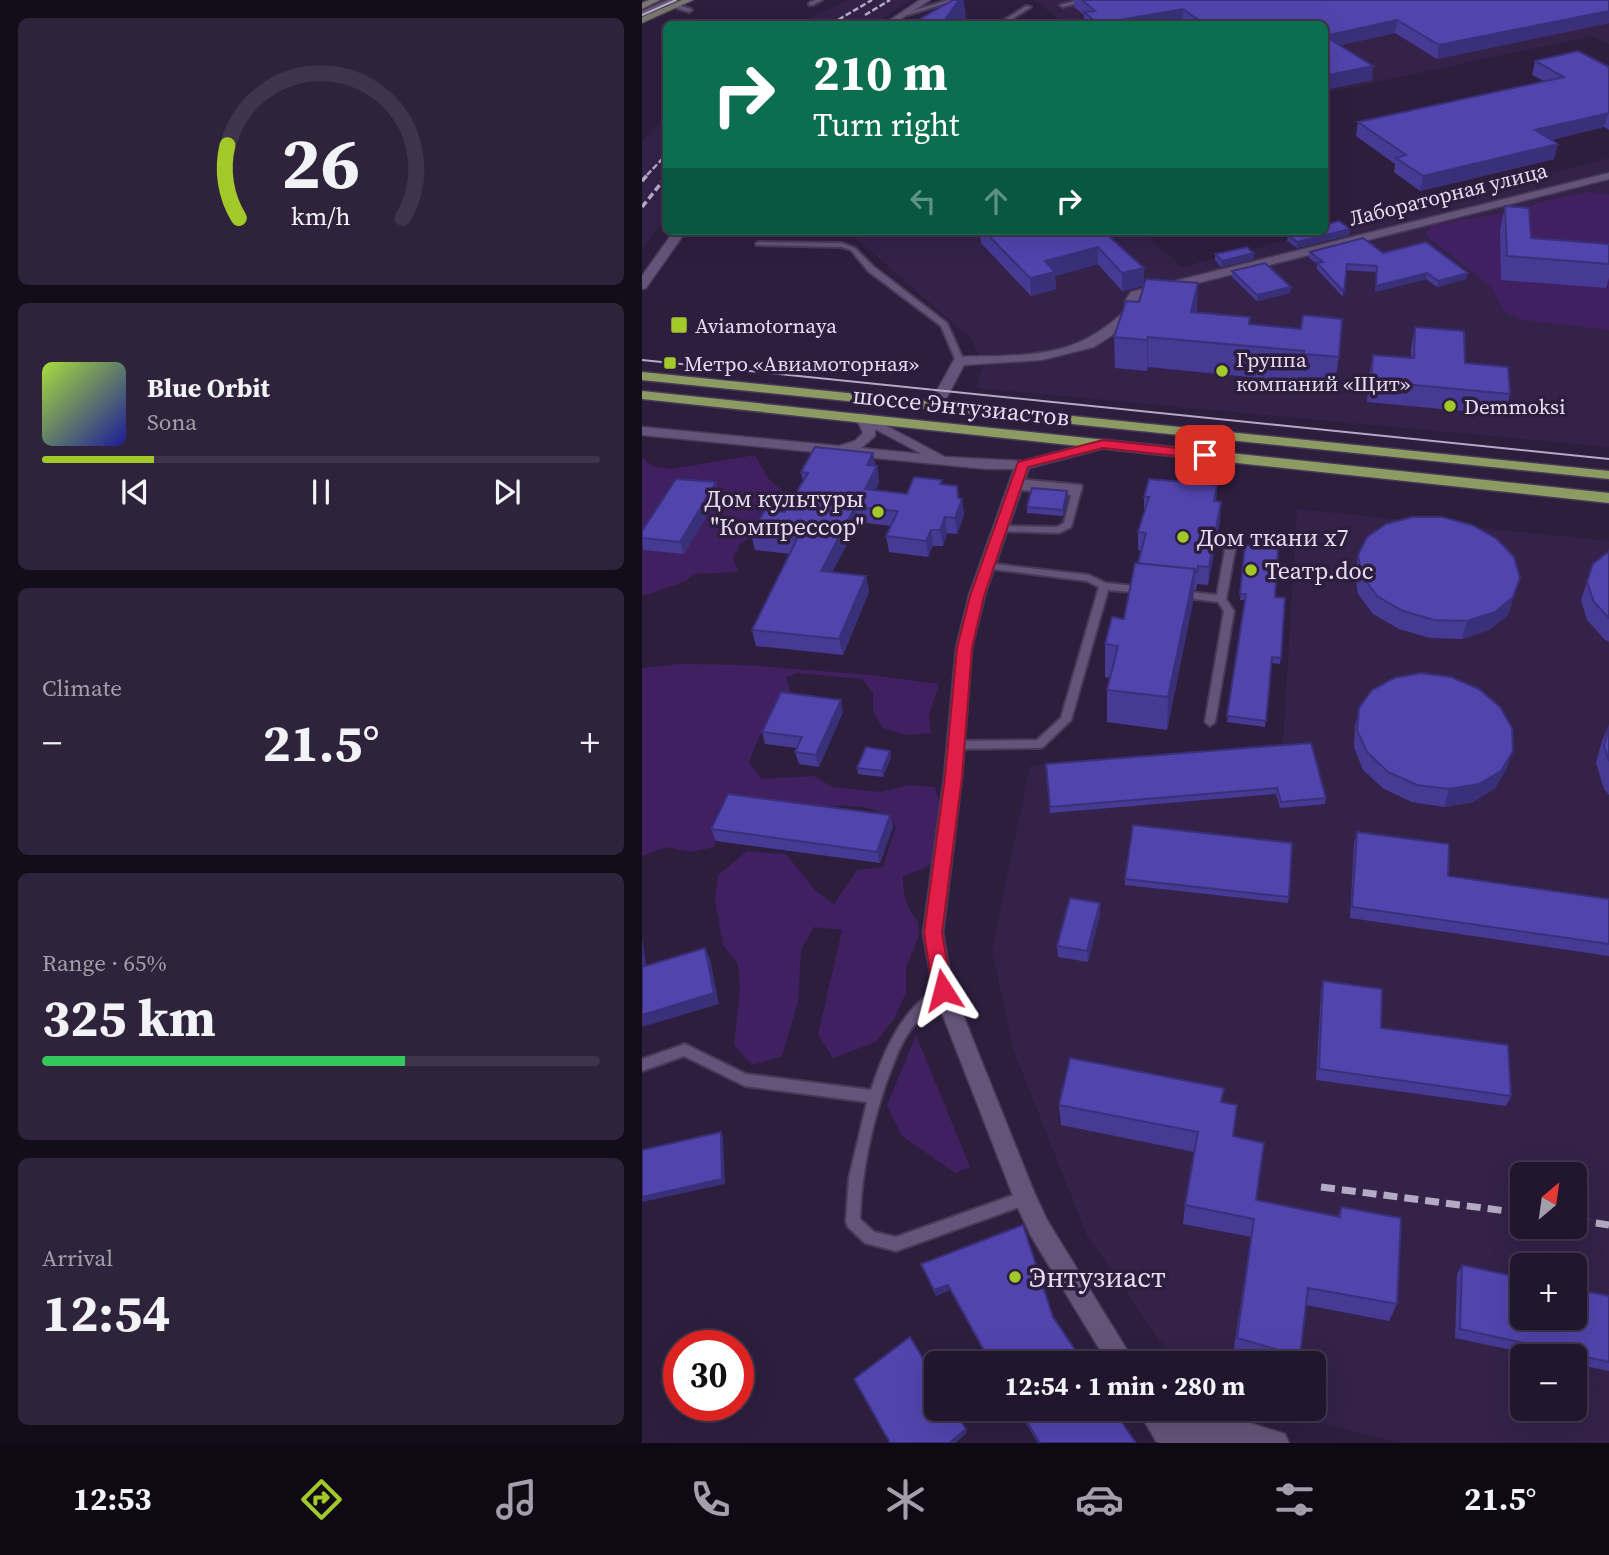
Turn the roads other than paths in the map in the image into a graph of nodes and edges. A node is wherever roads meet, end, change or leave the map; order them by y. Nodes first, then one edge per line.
1 (656, 0) edge
2 (819, 0) edge
3 (926, 0) edge
4 (953, 0) edge
5 (1087, 0) edge
6 (673, 3) edge
7 (811, 4) dead end
8 (689, 5) edge
9 (1063, 5) dead end
10 (642, 6) edge
11 (1028, 7) dead end
12 (642, 13) edge
13 (906, 14) junction
14 (642, 20) edge
15 (893, 21) edge
16 (1006, 21) edge
17 (1609, 176) edge
18 (677, 235) edge
19 (758, 244) dead end
20 (642, 285) edge
21 (960, 361) junction
22 (642, 376) edge
23 (642, 395) edge
24 (936, 405) junction
25 (853, 417) junction
26 (642, 431) edge
27 (1103, 444) junction
28 (831, 450) junction
29 (948, 461) junction
30 (1609, 475) edge
31 (1018, 478) junction
32 (1609, 498) edge
33 (1000, 529) junction
34 (1232, 538) dead end
35 (987, 566) junction
36 (1104, 586) junction
37 (1159, 592) edge
38 (1172, 593) edge
39 (1221, 599) junction
40 (1210, 722) dead end
41 (956, 745) junction
42 (943, 990) junction
43 (642, 1065) edge
44 (874, 1097) junction
45 (1025, 1198) junction
46 (1115, 1351) edge
47 (1158, 1421) edge
48 (1167, 1438) edge
49 (1276, 1443) edge

1 - 10 main road
2 - 7 lane
3 - 13 street
4 - 13 lane
5 - 9 lane
6 - 8 main road
6 - 12 lane
6 - 14 main road
11 - 16 lane
13 - 15 street
17 - 21 street, Лабораторная улица
18 - 20 street
19 - 21 lane
21 - 24 street
22 - 24 main road, шоссе Энтузиастов
23 - 25 main road, шоссе Энтузиастов
24 - 30 main road, шоссе Энтузиастов
25 - 27 main road, шоссе Энтузиастов
25 - 28 street
25 - 29 street
26 - 28 street
27 - 31 street
27 - 32 main road, шоссе Энтузиастов
28 - 29 street
29 - 31 street
31 - 33 street
31 - 33 lane
33 - 35 street
34 - 39 lane
35 - 36 lane
35 - 41 street
36 - 37 lane
36 - 41 lane
38 - 39 lane
39 - 40 lane
41 - 42 street
42 - 44 lane
42 - 45 street
43 - 44 lane
44 - 45 lane
45 - 46 street
47 - 48 street
48 - 49 street

